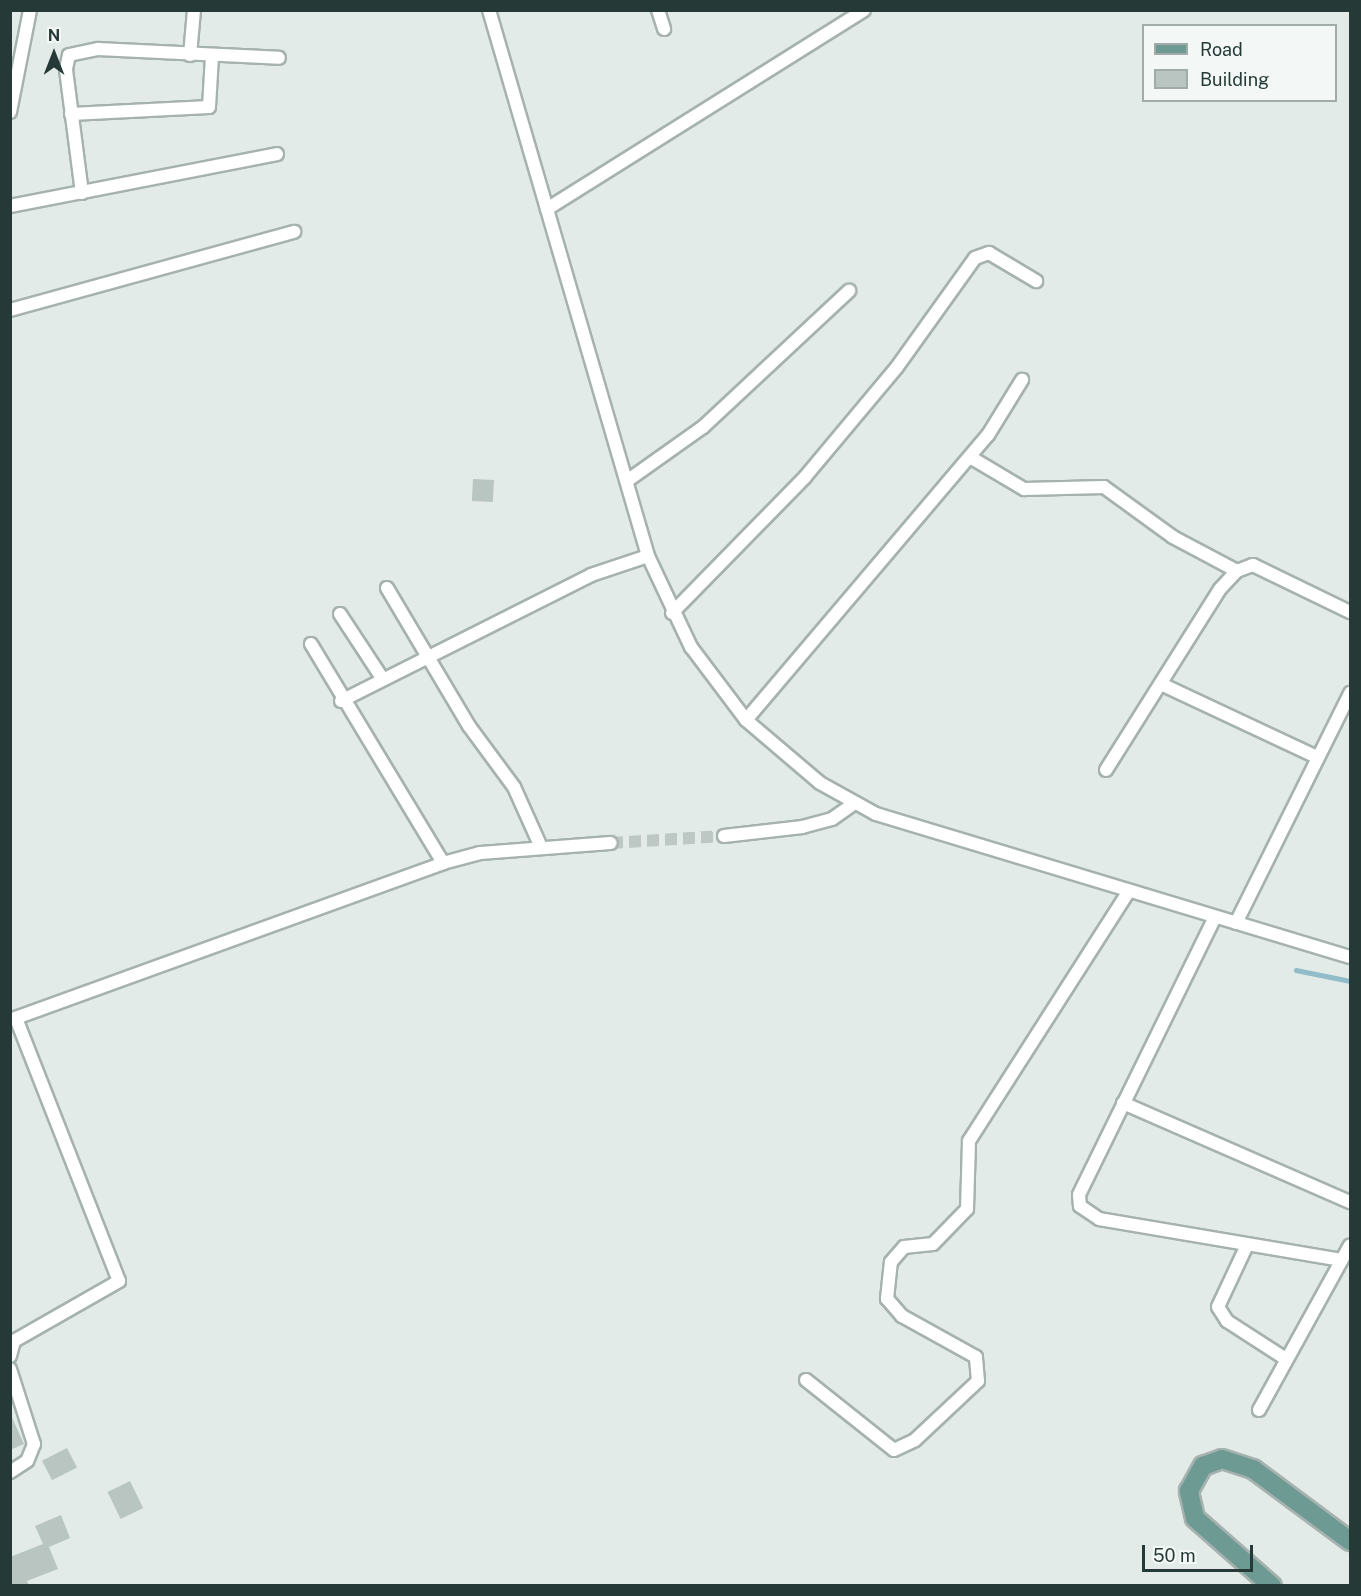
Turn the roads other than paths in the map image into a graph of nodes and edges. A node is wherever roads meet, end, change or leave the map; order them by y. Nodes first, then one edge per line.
1 (30, 10) edge
2 (194, 10) edge
3 (489, 10) edge
4 (658, 10) edge
5 (864, 10) edge
6 (664, 29) dead end
7 (190, 55) junction
8 (212, 57) junction
9 (279, 58) dead end
10 (10, 112) edge
11 (71, 114) junction
12 (277, 154) dead end
13 (82, 193) junction
14 (10, 206) edge
15 (547, 209) junction
16 (294, 232) dead end
17 (1036, 281) dead end
18 (849, 291) dead end
19 (10, 310) edge
20 (1022, 380) dead end
21 (970, 457) junction
22 (627, 481) junction
23 (648, 556) junction
24 (1237, 571) junction
25 (387, 588) dead end
26 (1350, 612) edge
27 (672, 613) junction
28 (340, 614) dead end
29 (310, 644) dead end
30 (427, 656) junction
31 (382, 678) junction
32 (1161, 684) junction
33 (1350, 693) edge
34 (341, 700) junction
35 (746, 720) junction
36 (1317, 757) junction
37 (1106, 770) dead end
38 (855, 802) junction
39 (724, 836) tunnel mouth
40 (611, 843) tunnel mouth
41 (541, 847) junction
42 (443, 863) junction
43 (1129, 891) junction
44 (1215, 917) junction
45 (1236, 923) junction
46 (1350, 957) edge
47 (13, 1019) edge
48 (1123, 1103) junction
49 (1350, 1202) edge
50 (1248, 1245) junction
51 (1350, 1245) edge
52 (1342, 1260) junction
53 (10, 1356) edge
54 (1286, 1359) junction
55 (10, 1369) edge
56 (806, 1380) dead end
57 (1258, 1410) dead end
58 (10, 1472) edge
59 (1350, 1542) edge
60 (1272, 1586) edge

1 - 10 street
2 - 7 street
3 - 15 street
4 - 6 street
5 - 15 street
7 - 8 street
7 - 11 street
8 - 9 street
8 - 11 street
11 - 13 street
12 - 13 street
13 - 14 street
15 - 22 street
16 - 19 street
17 - 27 street
18 - 22 street
20 - 21 street
21 - 24 street
21 - 35 street
22 - 23 street
23 - 27 street
23 - 30 street
24 - 26 street
24 - 32 street
25 - 30 street
27 - 35 street
28 - 31 street
29 - 34 street
30 - 31 street
30 - 41 street
31 - 34 street
32 - 36 street
32 - 37 street
33 - 36 street
34 - 42 street
35 - 38 street
36 - 45 street
38 - 39 street
38 - 43 street
40 - 41 street
41 - 42 street
42 - 47 street
43 - 44 street
43 - 56 street
44 - 45 street
44 - 48 street
45 - 46 street
47 - 53 street
48 - 49 street
48 - 50 street
50 - 52 street
50 - 54 street
51 - 52 street
52 - 54 street
54 - 57 street
55 - 58 street
59 - 60 main road

